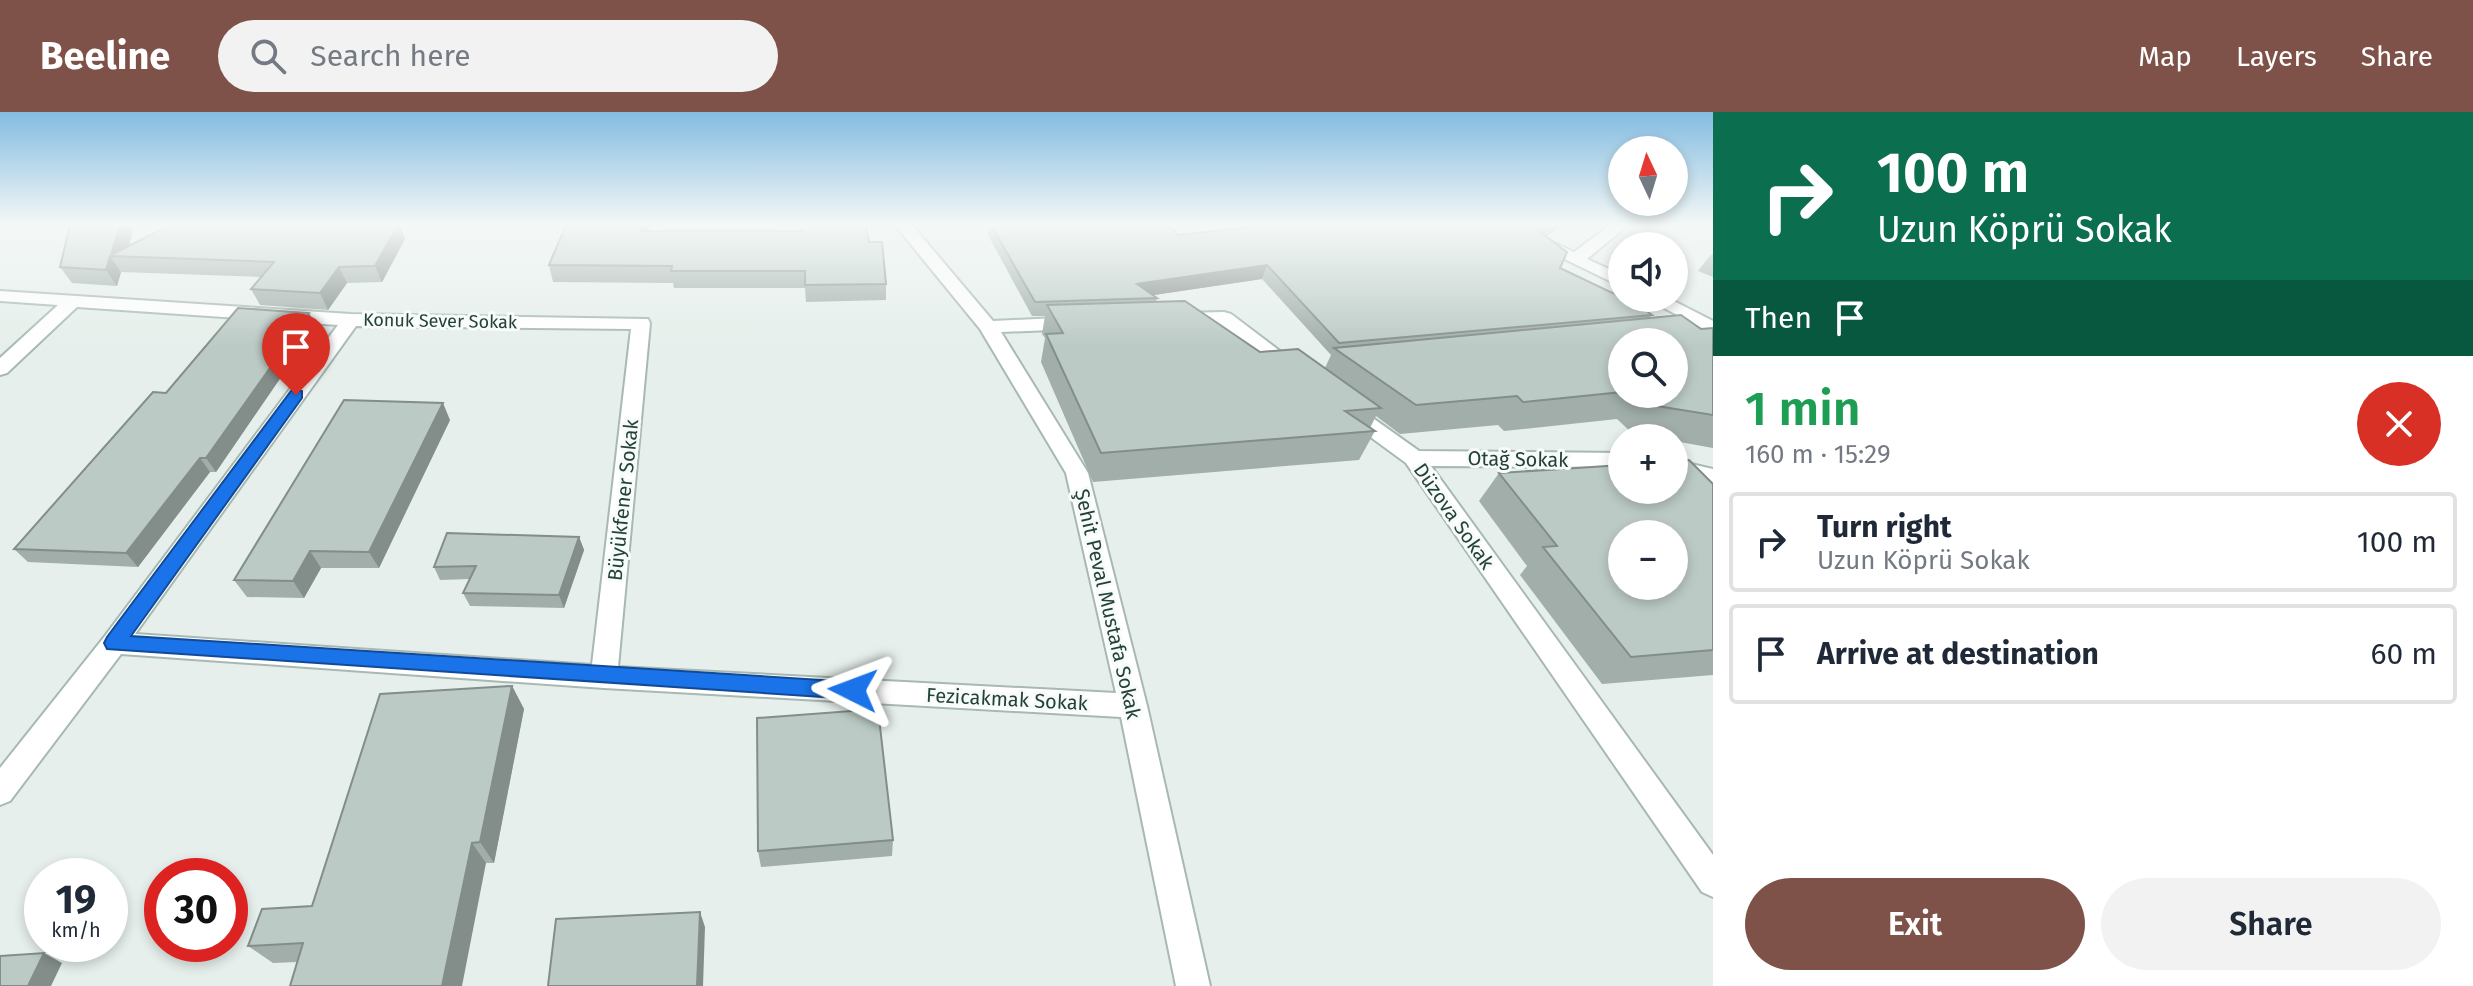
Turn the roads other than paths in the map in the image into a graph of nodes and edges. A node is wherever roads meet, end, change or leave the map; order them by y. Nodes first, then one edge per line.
1 (937, 266) edge
2 (1590, 266) edge
3 (1608, 275) edge
4 (0, 296) edge
5 (73, 301) junction
6 (1681, 312) edge
7 (351, 320) junction
8 (1168, 320) edge
9 (641, 323) joint
10 (1095, 323) edge
11 (988, 327) junction
12 (1713, 329) edge
13 (1688, 333) edge
14 (0, 369) edge
15 (1414, 458) junction
16 (1608, 460) edge
17 (1688, 471) edge
18 (1713, 477) edge
19 (114, 643) junction
20 (604, 677) junction
21 (1133, 706) junction
22 (0, 791) edge
23 (1713, 881) edge
24 (1193, 986) edge

1 - 11 street, Şehit Peval Mustafa Sokak
2 - 3 street
4 - 5 street, Konuk Sever Sokak
5 - 7 street, Konuk Sever Sokak
5 - 14 street
6 - 12 street
7 - 9 street, Konuk Sever Sokak
7 - 19 street
8 - 15 street, Düzova Sokak
9 - 20 street, Büyükfener Sokak
10 - 11 street
11 - 21 street, Şehit Peval Mustafa Sokak
12 - 13 street
15 - 16 street, Otağ Sokak
15 - 23 street, Düzova Sokak
17 - 18 street
19 - 20 street, Fezicakmak Sokak
19 - 22 street
20 - 21 street, Fezicakmak Sokak
21 - 24 street, Şehit Peval Mustafa Sokak

